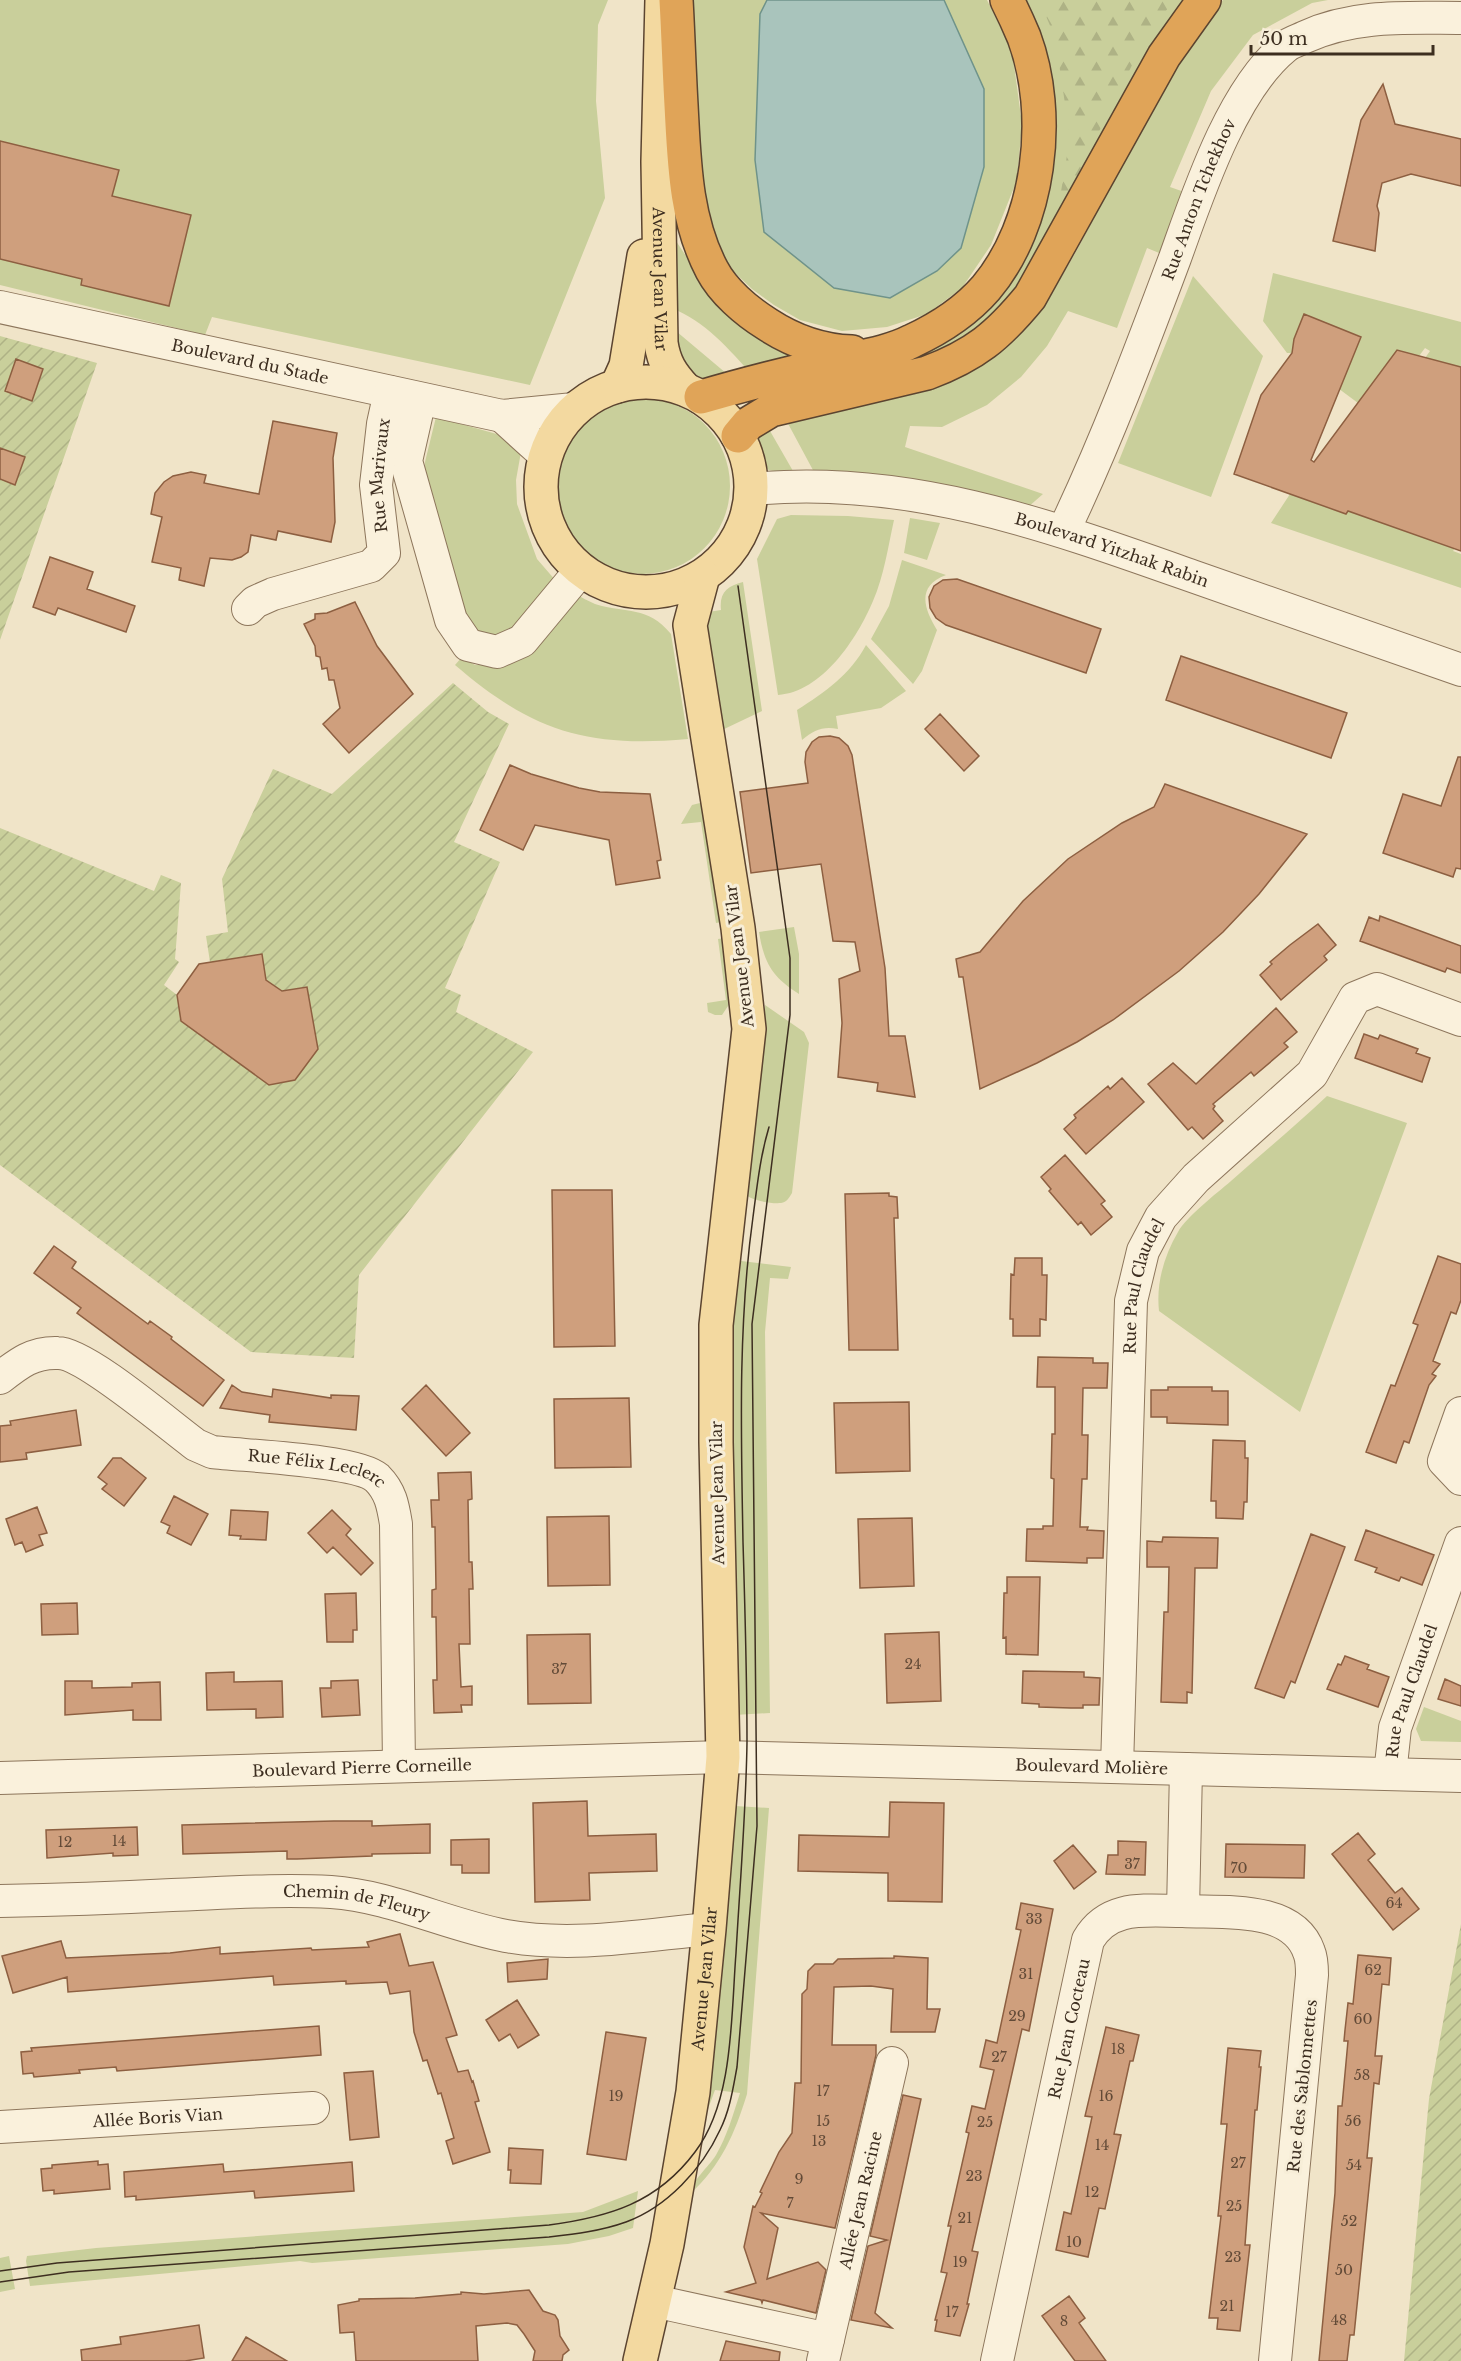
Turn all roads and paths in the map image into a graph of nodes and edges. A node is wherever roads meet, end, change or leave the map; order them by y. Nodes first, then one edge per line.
1 (662, 0) edge
2 (676, 0) edge
3 (1007, 0) edge
4 (1204, 0) edge
5 (1461, 18) edge
6 (658, 162) junction
7 (0, 307) edge
8 (878, 352) junction
9 (617, 386) junction
10 (390, 392) junction
11 (693, 393) junction
12 (420, 399) junction
13 (574, 409) junction
14 (502, 416) junction
15 (738, 436) junction
16 (545, 455) junction
17 (752, 489) junction
18 (1064, 530) junction
19 (581, 570) junction
20 (703, 576) junction
21 (640, 592) junction
22 (248, 609) dead end
23 (690, 626) junction
24 (1461, 670) edge
25 (1461, 1020) edge
26 (0, 1378) edge
27 (1461, 1413) edge
28 (1461, 1479) edge
29 (1461, 1543) edge
30 (723, 1757) junction
31 (399, 1766) junction
32 (1117, 1767) junction
33 (1186, 1769) junction
34 (1390, 1774) junction
35 (1461, 1776) edge
36 (0, 1778) edge
37 (0, 1901) edge
38 (1183, 1911) junction
39 (709, 1929) junction
40 (892, 2063) dead end
41 (313, 2108) dead end
42 (0, 2127) edge
43 (654, 2301) junction
44 (825, 2350) edge
45 (640, 2361) edge
46 (997, 2361) edge
47 (1275, 2361) edge

1 - 6 main road, Avenue Jean Vilar
2 - 8 highway
3 - 8 highway
4 - 15 highway
5 - 18 street, Rue Anton Tchekhov
6 - 9 main road, Avenue Jean Vilar
6 - 11 main road, Avenue Jean Vilar
7 - 10 street, Boulevard du Stade
8 - 11 highway
9 - 11 main road
9 - 13 main road
10 - 12 street, Boulevard du Stade
10 - 22 street, Rue Marivaux
11 - 15 main road
12 - 14 street, Boulevard du Stade
12 - 19 street
13 - 14 street, Boulevard du Stade
13 - 16 main road
14 - 16 street
15 - 17 main road
16 - 19 main road
17 - 18 street, Boulevard Yitzhak Rabin
17 - 20 main road
18 - 24 street, Boulevard Yitzhak Rabin
19 - 21 main road
20 - 21 main road
20 - 23 main road, Avenue Jean Vilar
21 - 23 main road
23 - 30 main road, Avenue Jean Vilar
25 - 32 street, Rue Paul Claudel
26 - 31 street, Rue Félix Leclerc
27 - 28 street
29 - 34 street, Rue Paul Claudel
30 - 31 street, Boulevard Pierre Corneille
30 - 32 street, Boulevard Molière
30 - 39 main road, Avenue Jean Vilar
31 - 36 street, Boulevard Pierre Corneille
32 - 33 street, Boulevard Molière
33 - 34 street, Boulevard Molière
33 - 38 street
34 - 35 street, Boulevard Molière
37 - 39 street, Chemin de Fleury
38 - 46 street, Rue Jean Cocteau
38 - 47 street, Rue des Sablonnettes
39 - 43 main road, Avenue Jean Vilar
40 - 44 street, Allée Jean Racine
41 - 42 street, Allée Boris Vian
43 - 44 street, Allée Jean Racine
43 - 45 main road, Avenue Jean Vilar

